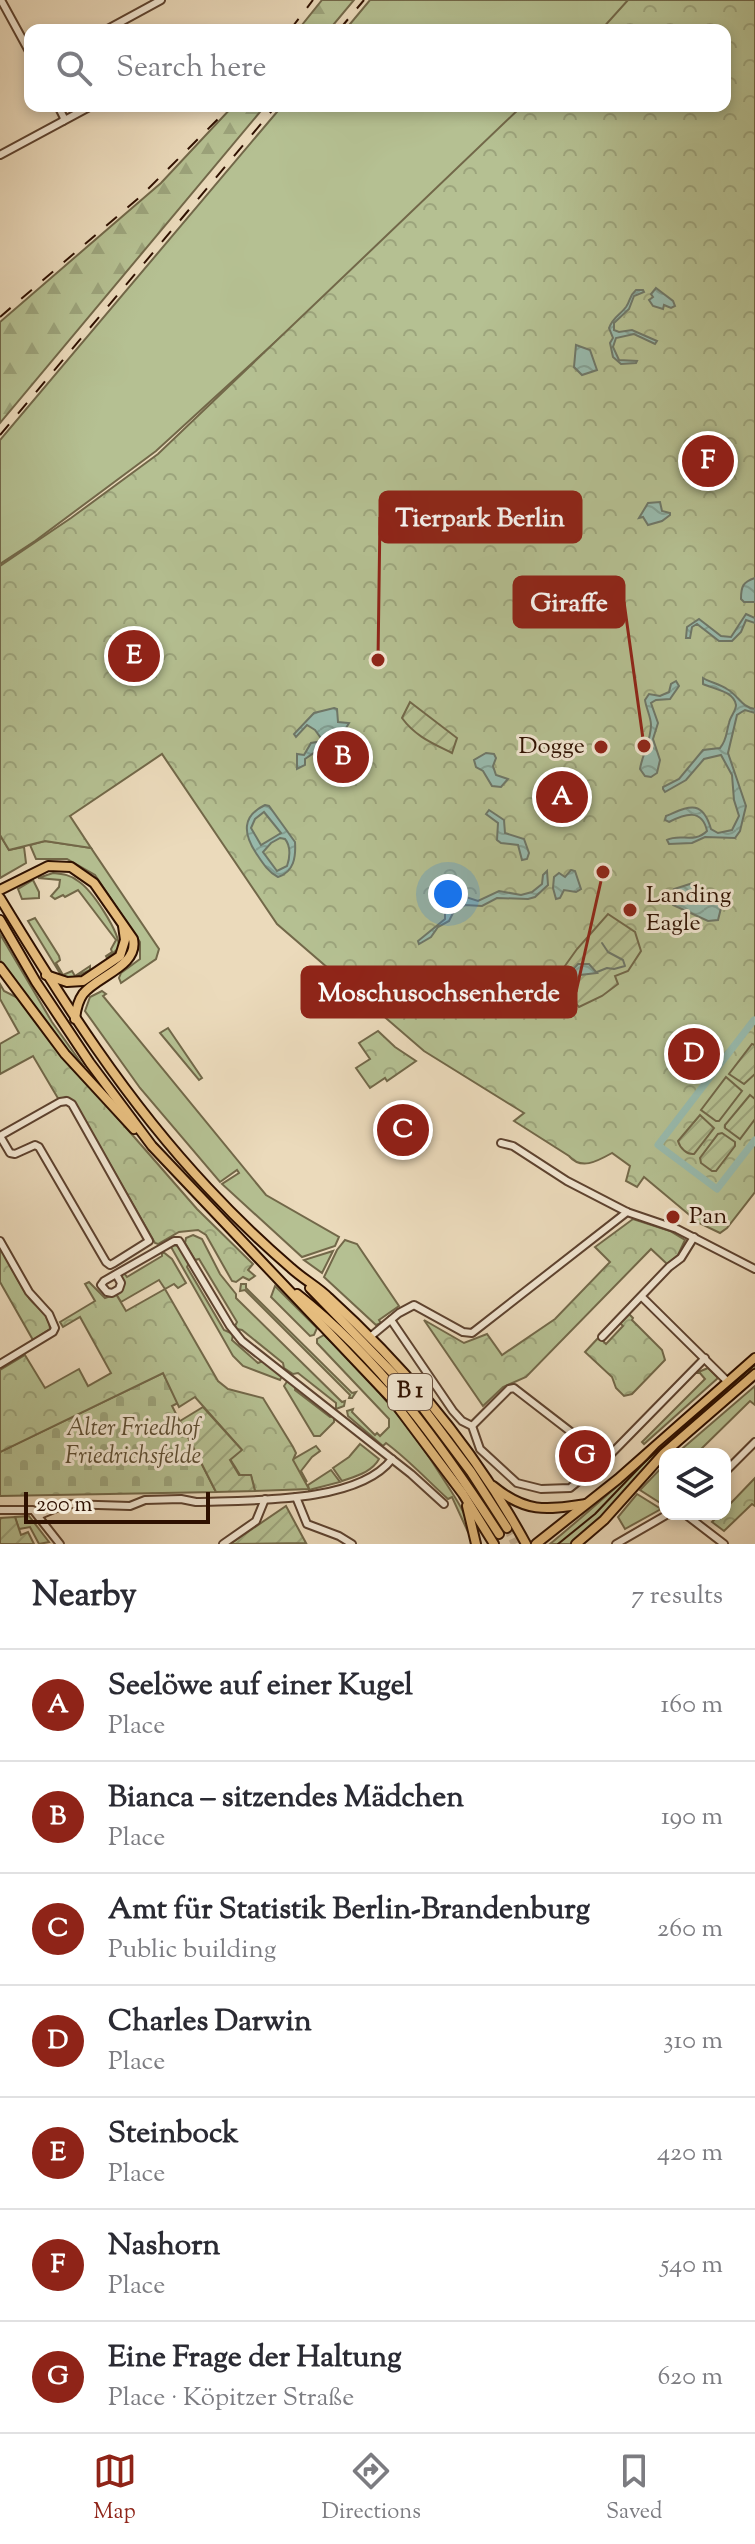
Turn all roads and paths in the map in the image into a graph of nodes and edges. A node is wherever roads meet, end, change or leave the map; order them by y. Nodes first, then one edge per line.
1 (1, 0) edge
2 (161, 0) edge
3 (117, 24) edge
4 (24, 42) edge
5 (61, 112) edge
6 (80, 112) edge
7 (62, 122) junction
8 (0, 155) edge
9 (0, 890) edge
10 (0, 898) edge
11 (0, 920) edge
12 (122, 925) junction
13 (0, 967) edge
14 (46, 974) junction
15 (75, 1020) junction
16 (0, 1136) edge
17 (501, 1143) dead end
18 (152, 1146) junction
19 (627, 1212) junction
20 (694, 1237) junction
21 (0, 1241) edge
22 (755, 1269) edge
23 (294, 1271) junction
24 (116, 1274) dead end
25 (284, 1284) junction
26 (642, 1297) junction
27 (391, 1320) junction
28 (370, 1337) junction
29 (602, 1337) dead end
30 (705, 1358) junction
31 (755, 1358) edge
32 (0, 1364) edge
33 (755, 1374) edge
34 (728, 1382) junction
35 (472, 1426) junction
36 (755, 1442) edge
37 (392, 1459) junction
38 (606, 1459) junction
39 (731, 1466) edge
40 (486, 1479) junction
41 (463, 1494) junction
42 (296, 1497) junction
43 (265, 1499) junction
44 (444, 1504) dead end
45 (586, 1504) junction
46 (0, 1510) edge
47 (40, 1515) junction
48 (659, 1519) edge
49 (604, 1520) junction
50 (693, 1520) edge
51 (60, 1544) edge
52 (223, 1544) edge
53 (352, 1544) edge
54 (476, 1544) edge
55 (494, 1544) edge
56 (526, 1544) edge
57 (536, 1544) edge
58 (576, 1544) edge
59 (586, 1544) edge
60 (616, 1544) edge
61 (724, 1544) edge

1 - 4 street
2 - 3 street
5 - 7 street
6 - 7 street
7 - 8 street
9 - 12 main road
10 - 14 main road, B 1
11 - 18 main road, B 1
12 - 14 main road
12 - 15 main road
13 - 18 main road
14 - 15 main road, B 1
15 - 23 main road, B 1
16 - 16 street
17 - 19 street
18 - 25 main road, B 1
19 - 20 street
19 - 27 street
20 - 22 street
20 - 26 street
21 - 32 street
23 - 25 main road, B 1
23 - 28 main road
24 - 37 street
25 - 41 main road
26 - 29 street
26 - 30 street
27 - 28 street
27 - 35 street
28 - 40 main road
30 - 34 street
30 - 38 street
31 - 34 main road
33 - 49 main road
34 - 45 main road
35 - 38 street
35 - 38 street
36 - 39 street
37 - 42 street
37 - 44 street
40 - 45 main road
40 - 56 main road
41 - 54 main road
41 - 55 main road
42 - 43 street
42 - 53 street
43 - 47 street
43 - 52 street
45 - 57 main road
46 - 47 street
47 - 51 street
48 - 60 street
49 - 58 main road
49 - 59 main road
50 - 61 street

